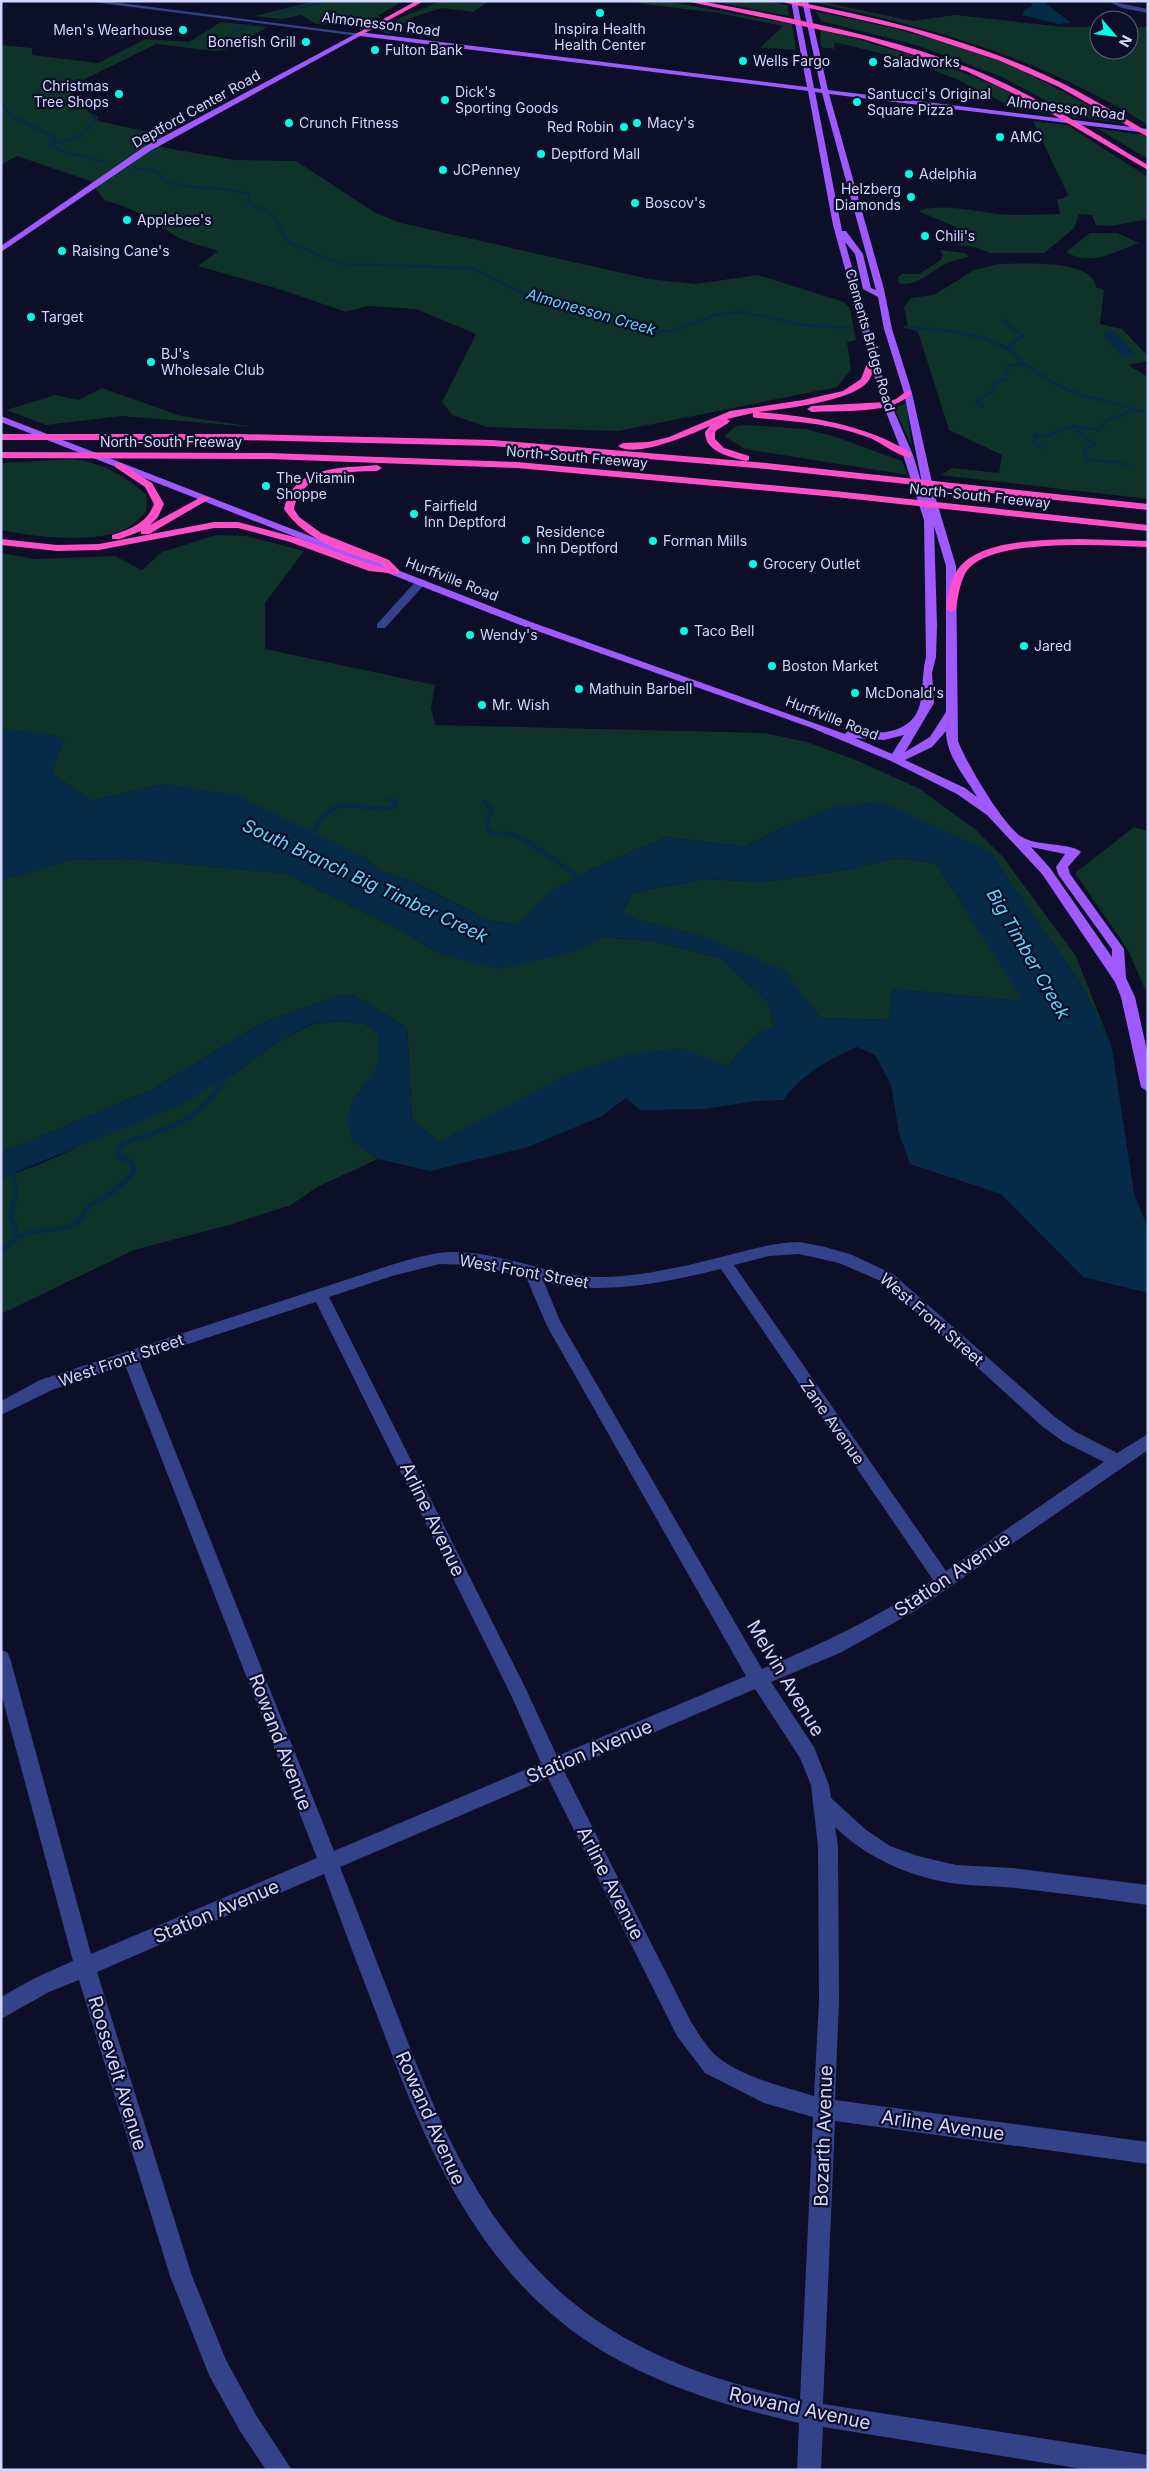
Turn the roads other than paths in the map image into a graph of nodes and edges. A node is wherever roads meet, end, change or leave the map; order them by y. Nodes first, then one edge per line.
1 (88, 1) edge
2 (414, 1) edge
3 (421, 1) edge
4 (689, 1) edge
5 (781, 1) edge
6 (794, 1) edge
7 (805, 1) edge
8 (1111, 1) edge
9 (429, 2) edge
10 (406, 8) junction
11 (1148, 11) edge
12 (394, 14) junction
13 (359, 34) junction
14 (809, 77) junction
15 (778, 85) junction
16 (812, 89) junction
17 (825, 91) junction
18 (859, 94) junction
19 (827, 100) junction
20 (1148, 133) edge
21 (1148, 168) edge
22 (837, 224) junction
23 (1, 250) edge
24 (855, 289) junction
25 (881, 296) junction
26 (872, 302) dead end
27 (876, 315) dead end
28 (873, 358) junction
29 (897, 358) junction
30 (908, 393) junction
31 (887, 405) junction
32 (752, 415) junction
33 (1, 419) edge
34 (1, 436) edge
35 (492, 444) junction
36 (1, 455) edge
37 (82, 455) junction
38 (908, 455) junction
39 (1, 460) edge
40 (118, 465) junction
41 (517, 465) junction
42 (844, 475) junction
43 (206, 498) junction
44 (1148, 507) edge
45 (1148, 528) edge
46 (1, 535) edge
47 (1, 542) edge
48 (123, 543) junction
49 (1148, 544) edge
50 (395, 572) junction
51 (421, 582) junction
52 (951, 609) junction
53 (381, 626) dead end
54 (951, 712) junction
55 (918, 723) junction
56 (816, 726) junction
57 (895, 759) junction
58 (991, 812) junction
59 (1017, 840) junction
60 (1122, 982) junction
61 (1148, 1087) edge
62 (724, 1262) junction
63 (533, 1275) junction
64 (320, 1294) junction
65 (130, 1357) junction
66 (1, 1409) edge
67 (1148, 1441) edge
68 (1118, 1461) junction
69 (943, 1581) junction
70 (1, 1658) edge
71 (758, 1679) junction
72 (552, 1767) junction
73 (822, 1802) junction
74 (329, 1862) junction
75 (1148, 1895) edge
76 (85, 1967) junction
77 (1, 2010) edge
78 (824, 2109) junction
79 (1148, 2153) edge
80 (811, 2415) junction
81 (1148, 2467) edge
82 (280, 2470) edge
83 (809, 2470) edge

1 - 13 street, Almonesson Road
2 - 10 highway
3 - 10 highway
4 - 21 highway
5 - 20 highway
6 - 14 main road, Clements Bridge Road
7 - 17 main road, Clements Bridge Road
8 - 11 street
9 - 12 highway
10 - 12 highway
12 - 13 highway
13 - 15 main road, Almonesson Road
13 - 23 main road, Deptford Center Road
14 - 15 main road
14 - 16 main road, Clements Bridge Road
15 - 16 main road, Almonesson Road
16 - 17 main road, Almonesson Road
16 - 22 main road, Clements Bridge Road
17 - 18 main road, Almonesson Road
17 - 19 main road, Clements Bridge Road
18 - 19 main road
18 - 20 main road, Almonesson Road
19 - 25 main road, Clements Bridge Road
22 - 24 main road, Clements Bridge Road
22 - 25 main road
24 - 26 main road
24 - 28 main road, Clements Bridge Road
25 - 29 main road, Clements Bridge Road
27 - 29 main road
28 - 31 main road, Clements Bridge Road
28 - 35 highway
29 - 30 main road, Clements Bridge Road
30 - 31 highway
30 - 52 main road, Clements Bridge Road
31 - 32 highway
31 - 38 main road, Clements Bridge Road
32 - 38 highway
32 - 42 highway
33 - 40 main road, Hurffville Road
34 - 35 highway, North-South Freeway
35 - 42 highway, North-South Freeway
36 - 37 highway, North-South Freeway
37 - 39 highway
37 - 41 highway, North-South Freeway
38 - 55 main road, Clements Bridge Road
40 - 43 main road, Hurffville Road
40 - 46 highway
41 - 45 highway, North-South Freeway
41 - 50 highway
42 - 44 highway, North-South Freeway
43 - 48 highway
43 - 50 main road, Hurffville Road
47 - 48 highway
48 - 50 highway
49 - 52 highway
50 - 51 main road, Hurffville Road
51 - 53 street
51 - 56 main road, Hurffville Road
52 - 54 main road, Clements Bridge Road
54 - 57 main road, Clements Bridge Road
54 - 58 main road, Clements Bridge Road
55 - 56 main road
55 - 57 main road, Clements Bridge Road
56 - 57 main road, Hurffville Road
57 - 58 main road, Clements Bridge Road
58 - 59 main road, Clements Bridge Road
59 - 60 main road, Clements Bridge Road
59 - 60 main road
60 - 61 main road, Clements Bridge Road
62 - 63 street, West Front Street
62 - 68 street, West Front Street
62 - 69 street, Zane Avenue
63 - 64 street, West Front Street
63 - 71 street, Melvin Avenue
64 - 65 street, West Front Street
64 - 72 street, Arline Avenue
65 - 66 street, West Front Street
65 - 74 street, Rowand Avenue
67 - 68 street, Station Avenue
68 - 69 street, Station Avenue
69 - 71 street, Station Avenue
70 - 76 street, Roosevelt Avenue
71 - 72 street, Station Avenue
71 - 73 street, Melvin Avenue
72 - 74 street, Station Avenue
72 - 78 street, Arline Avenue
73 - 75 street
73 - 78 street, Bozarth Avenue
74 - 76 street, Station Avenue
74 - 80 street, Rowand Avenue
76 - 77 street, Station Avenue
76 - 82 street, Roosevelt Avenue
78 - 79 street, Arline Avenue
78 - 80 street, Bozarth Avenue
80 - 81 street, Rowand Avenue
80 - 83 street, Bozarth Avenue

